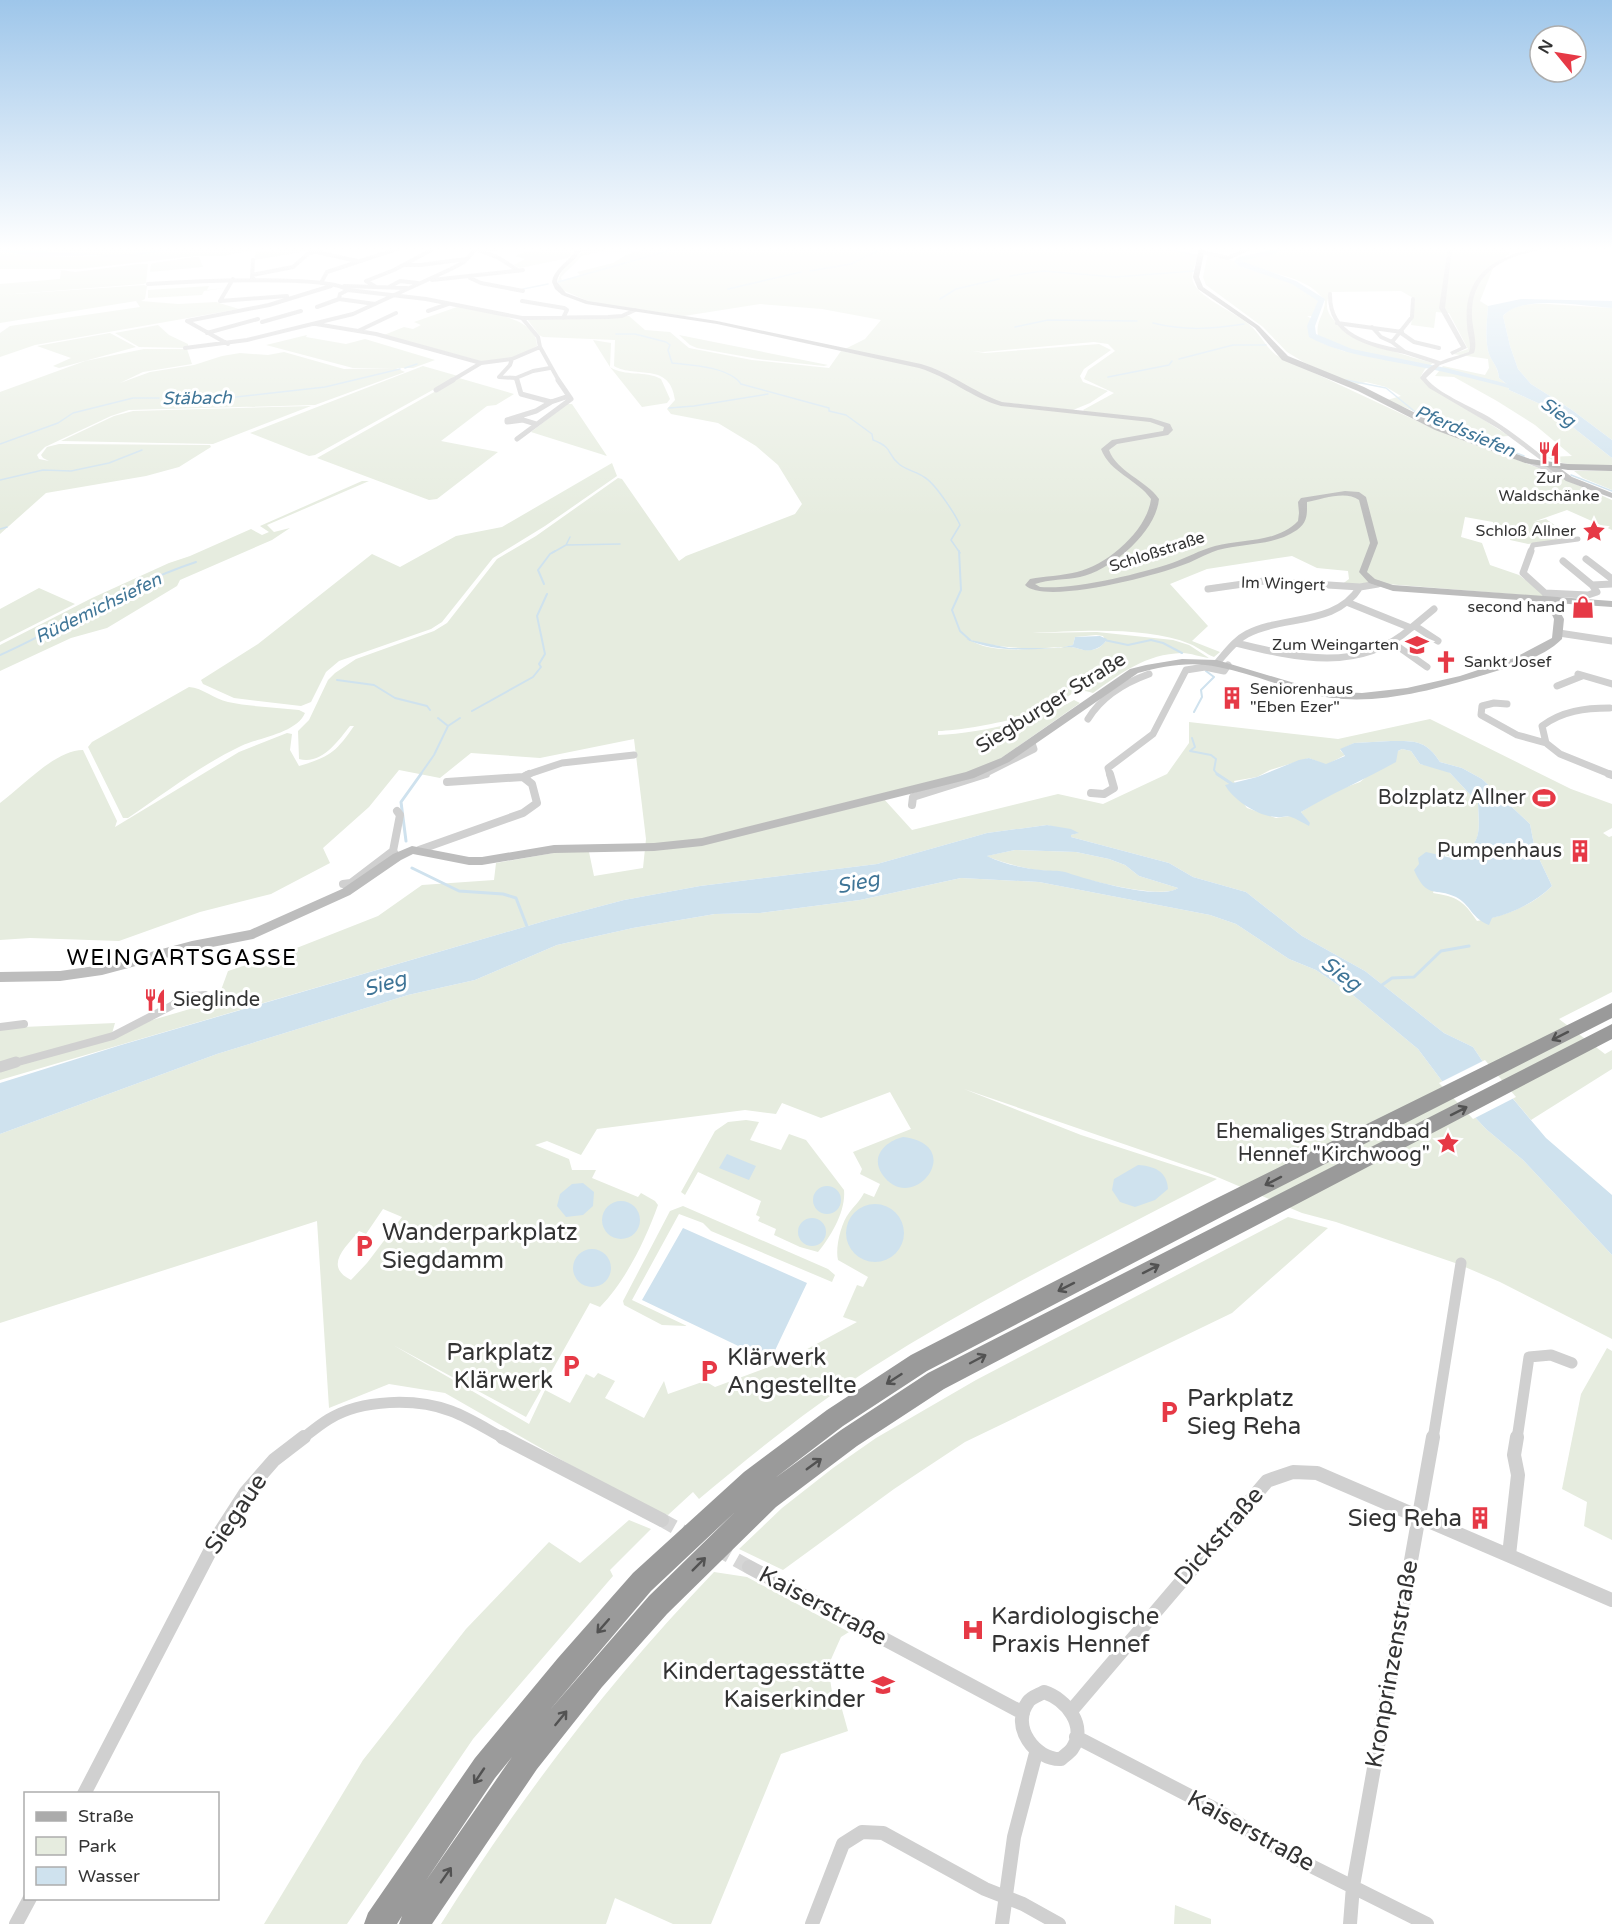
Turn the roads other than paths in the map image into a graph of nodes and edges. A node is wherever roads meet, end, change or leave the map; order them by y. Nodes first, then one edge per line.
1 (216, 338) edge
2 (254, 338) edge
3 (384, 338) edge
4 (538, 338) edge
5 (786, 338) edge
6 (1267, 338) edge
7 (1361, 338) edge
8 (1383, 338) edge
9 (1396, 338) edge
10 (1408, 338) edge
11 (1458, 338) edge
12 (1472, 338) edge
13 (1392, 342) junction
14 (228, 344) junction
15 (540, 347) junction
16 (185, 348) dead end
17 (1439, 348) dead end
18 (1405, 352) junction
19 (512, 359) junction
20 (1446, 360) junction
21 (481, 363) junction
22 (1438, 364) junction
23 (550, 368) junction
24 (516, 378) junction
25 (436, 390) dead end
26 (569, 396) junction
27 (551, 402) junction
28 (536, 424) junction
29 (517, 439) dead end
30 (1537, 454) junction
31 (1515, 456) junction
32 (1528, 461) junction
33 (1550, 465) junction
34 (1574, 468) junction
35 (1612, 468) edge
36 (1564, 476) junction
37 (1612, 496) edge
38 (1578, 539) dead end
39 (1586, 559) dead end
40 (1563, 561) dead end
41 (1354, 579) dead end
42 (1612, 579) edge
43 (1378, 584) junction
44 (1612, 584) edge
45 (1592, 585) junction
46 (1359, 587) junction
47 (1208, 589) dead end
48 (1547, 597) junction
49 (1349, 603) junction
50 (1612, 604) edge
51 (1434, 609) dead end
52 (1413, 627) junction
53 (1558, 633) junction
54 (1438, 641) dead end
55 (1612, 641) edge
56 (1236, 643) junction
57 (1394, 643) junction
58 (1222, 664) junction
59 (1427, 667) dead end
60 (1149, 674) dead end
61 (1612, 684) edge
62 (1557, 686) dead end
63 (1096, 701) junction
64 (1508, 704) dead end
65 (1611, 707) edge
66 (1088, 719) dead end
67 (1546, 742) junction
68 (1032, 743) junction
69 (634, 755) dead end
70 (1612, 776) edge
71 (523, 777) junction
72 (447, 782) dead end
73 (1091, 793) dead end
74 (912, 805) dead end
75 (397, 811) dead end
76 (420, 850) junction
77 (395, 854) junction
78 (343, 884) dead end
79 (0, 977) edge
80 (204, 995) dead end
81 (1612, 1010) edge
82 (24, 1024) dead end
83 (0, 1027) edge
84 (1612, 1031) edge
85 (0, 1067) edge
86 (1461, 1263) dead end
87 (1572, 1363) dead end
88 (1418, 1515) junction
89 (662, 1520) tunnel mouth
90 (1509, 1555) junction
91 (749, 1566) tunnel mouth
92 (1612, 1600) edge
93 (1071, 1711) junction
94 (1023, 1713) junction
95 (1076, 1737) junction
96 (1036, 1753) junction
97 (85, 1792) edge
98 (1353, 1886) junction
99 (1005, 1897) junction
100 (29, 1900) edge
101 (16, 1924) edge
102 (379, 1924) edge
103 (414, 1924) edge
104 (812, 1924) edge
105 (1002, 1924) edge
106 (1059, 1924) edge
107 (1350, 1924) edge
108 (1427, 1924) edge

1 - 14 street
2 - 14 street
3 - 21 street
4 - 15 street
5 - 43 main road, Schloßstraße
6 - 31 main road
7 - 18 street
8 - 13 street
9 - 13 street
10 - 17 street
11 - 20 street
12 - 20 street
13 - 18 street
14 - 16 street
15 - 19 street
15 - 23 street
18 - 22 street
19 - 21 street
19 - 24 street
20 - 22 street
21 - 25 street
22 - 30 street
23 - 24 street
23 - 26 street
24 - 27 street
26 - 27 street
26 - 28 street
27 - 28 street
28 - 29 street
30 - 31 street
30 - 33 street
31 - 32 main road
32 - 33 main road
32 - 36 street
33 - 34 main road
33 - 36 main road
34 - 35 main road
34 - 36 street
36 - 37 main road
38 - 48 street
39 - 42 street
40 - 45 street
41 - 46 street
43 - 46 street, Im Wingert
43 - 48 main road
44 - 45 street
45 - 48 street
46 - 47 street, Im Wingert
46 - 49 street
48 - 50 main road
48 - 53 main road
49 - 52 street
49 - 56 street
51 - 52 street
52 - 54 street
52 - 57 street
53 - 55 street
53 - 58 main road, Siegburger Straße
56 - 57 street
56 - 58 street
57 - 59 street
58 - 63 main road, Siegburger Straße
58 - 73 street
60 - 63 street
61 - 62 street
63 - 66 street
63 - 68 main road, Siegburger Straße
64 - 67 street
65 - 67 street
67 - 70 street
68 - 74 street
68 - 76 main road, Siegburger Straße
69 - 71 street
71 - 72 street
71 - 76 street
75 - 77 street
76 - 77 main road
77 - 78 street
77 - 79 main road
80 - 85 street
81 -> 102 highway
82 - 83 street
103 -> 84 highway
86 - 88 street, Kronprinzenstraße
87 - 90 street
88 - 90 street, Dickstraße
88 - 93 street, Dickstraße
88 - 98 street, Kronprinzenstraße
89 - 97 street, Siegaue
90 - 92 street, Dickstraße
91 - 94 street, Kaiserstraße
93 - 94 street
93 - 95 street
94 - 96 street
95 - 96 street
95 - 98 street, Kaiserstraße
96 - 99 street
98 - 107 street, Kronprinzenstraße
98 - 108 street, Kaiserstraße
99 - 104 street
99 - 105 street
99 - 106 street
100 - 101 street

